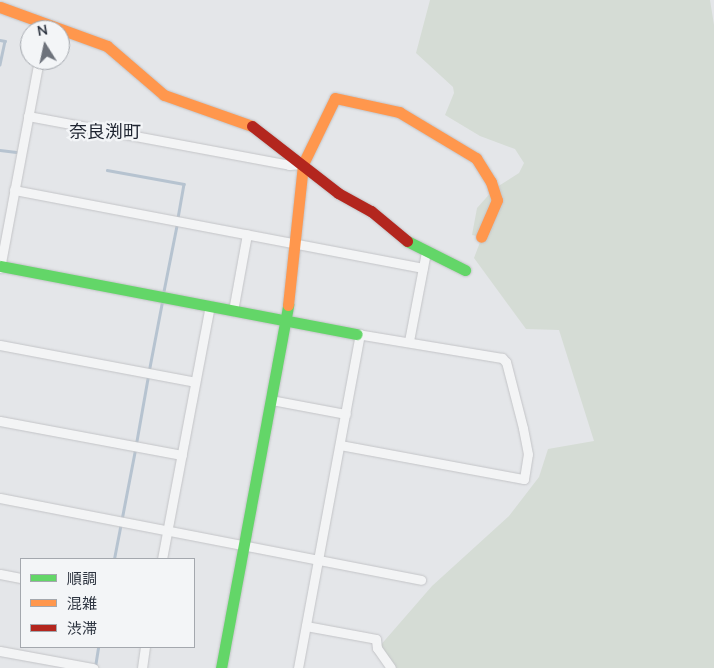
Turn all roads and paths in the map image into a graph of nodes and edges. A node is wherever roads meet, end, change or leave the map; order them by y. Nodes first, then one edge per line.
1 (0, 6) edge
2 (32, 20) edge
3 (70, 35) edge
4 (37, 70) edge
5 (28, 116) junction
6 (303, 164) junction
7 (14, 190) junction
8 (247, 234) junction
9 (481, 238) dead end
10 (294, 243) junction
11 (426, 252) junction
12 (0, 267) edge
13 (423, 268) junction
14 (465, 270) dead end
15 (210, 306) junction
16 (233, 311) junction
17 (286, 321) junction
18 (359, 334) junction
19 (409, 341) junction
20 (0, 345) edge
21 (195, 382) junction
22 (271, 400) junction
23 (346, 414) junction
24 (0, 421) edge
25 (340, 445) junction
26 (182, 455) junction
27 (0, 498) edge
28 (168, 529) junction
29 (244, 544) junction
30 (162, 558) edge
31 (318, 558) junction
32 (0, 574) edge
33 (20, 578) edge
34 (421, 580) dead end
35 (306, 626) junction
36 (146, 648) edge
37 (0, 651) edge
38 (93, 668) edge
39 (142, 668) edge
40 (221, 668) edge
41 (298, 668) edge
42 (391, 668) edge

1 - 2 street
3 - 6 street
4 - 5 street
5 - 6 street
5 - 7 street
6 - 9 street
6 - 10 street
6 - 11 street
7 - 8 street
7 - 12 street
8 - 10 street
8 - 16 street
10 - 13 street
10 - 17 street
11 - 13 street
11 - 14 street
12 - 15 street
13 - 19 street
15 - 16 street
15 - 21 street
16 - 17 street
17 - 18 street
17 - 22 street
18 - 19 street
18 - 23 street
19 - 25 street
20 - 21 street
21 - 26 street
22 - 23 street
22 - 29 street
23 - 25 street
24 - 26 street
25 - 31 street
26 - 28 street
27 - 28 street
28 - 29 street
28 - 30 street
29 - 31 street
29 - 40 street
31 - 34 street
31 - 35 street
32 - 33 street
35 - 41 street
35 - 42 street
36 - 39 street
37 - 38 street

